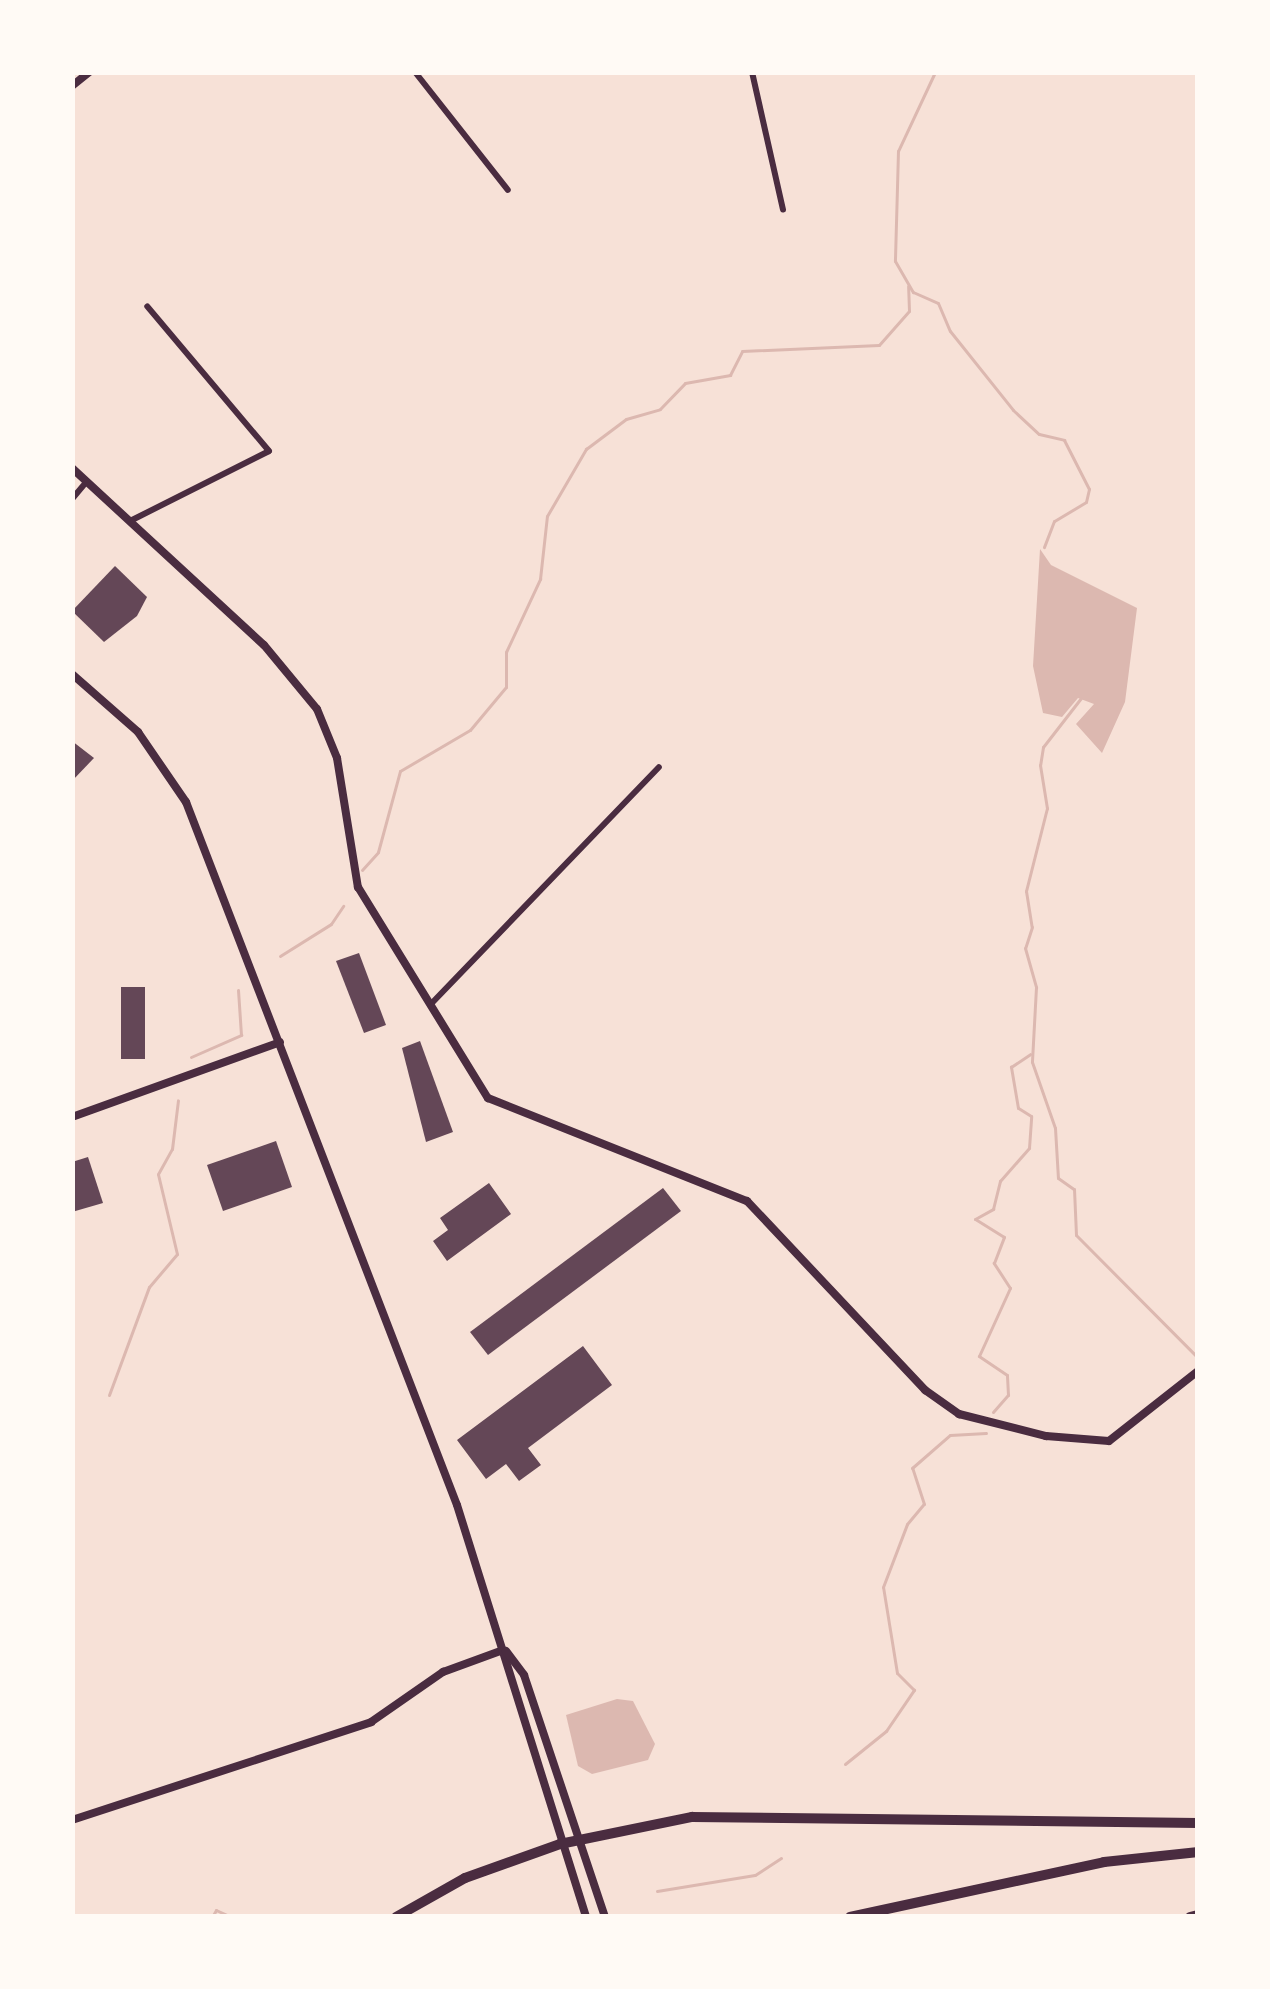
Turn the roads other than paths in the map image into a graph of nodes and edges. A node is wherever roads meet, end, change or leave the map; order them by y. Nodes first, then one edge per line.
1 (89, 72) edge
2 (415, 72) edge
3 (752, 72) edge
4 (72, 86) edge
5 (508, 190) dead end
6 (783, 210) dead end
7 (147, 306) dead end
8 (72, 468) edge
9 (87, 482) junction
10 (72, 499) edge
11 (132, 520) junction
12 (72, 674) edge
13 (659, 767) dead end
14 (428, 1007) junction
15 (280, 1042) junction
16 (72, 1118) edge
17 (1198, 1371) edge
18 (505, 1649) junction
19 (72, 1820) edge
20 (1198, 1822) edge
21 (579, 1839) junction
22 (560, 1844) junction
23 (1198, 1852) edge
24 (396, 1917) edge
25 (586, 1917) edge
26 (605, 1917) edge
27 (850, 1917) edge

1 - 4 street
2 - 5 street
3 - 6 street
7 - 11 street
8 - 9 street
9 - 10 street
9 - 11 street
11 - 14 street
12 - 15 street
13 - 14 street
14 - 17 street
15 - 16 street
15 - 18 street
18 - 19 street
18 - 21 street
18 - 22 street
20 - 21 highway
21 - 22 highway
21 - 26 street
22 - 24 highway
22 - 25 street
23 - 27 highway

